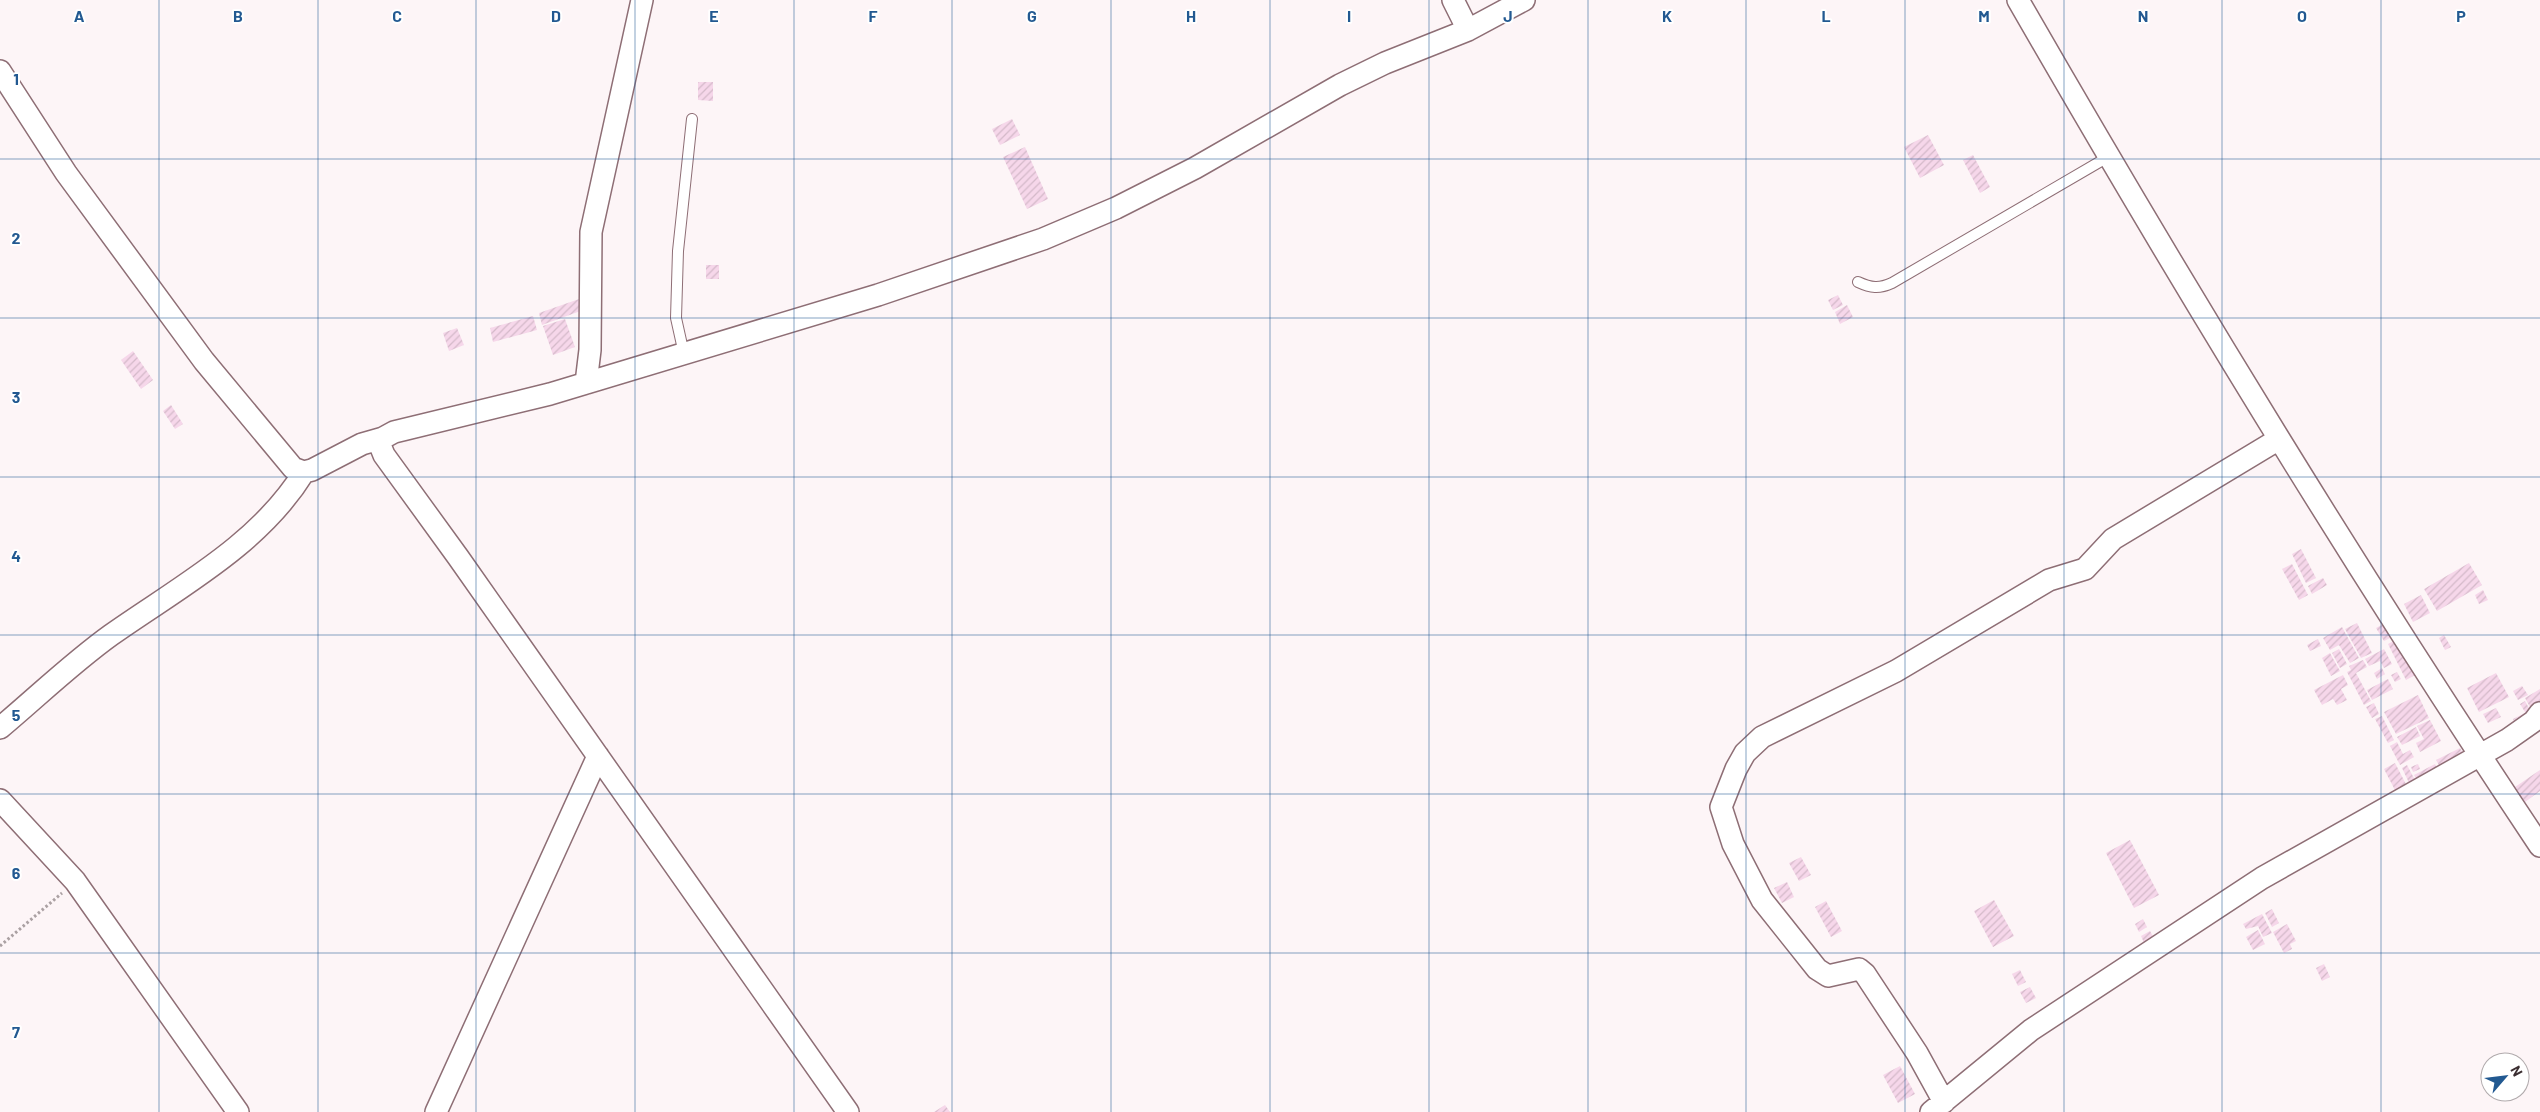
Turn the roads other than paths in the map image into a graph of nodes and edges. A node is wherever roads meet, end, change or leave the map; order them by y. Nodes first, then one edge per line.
1 (642, 0) edge
2 (1454, 0) edge
3 (1524, 0) edge
4 (2018, 0) edge
5 (1468, 30) junction
6 (0, 71) edge
7 (692, 119) dead end
8 (2108, 156) junction
9 (1858, 282) dead end
10 (684, 354) junction
11 (586, 382) junction
12 (382, 438) junction
13 (2279, 439) junction
14 (304, 472) junction
15 (2540, 713) edge
16 (0, 728) edge
17 (2479, 754) junction
18 (598, 756) junction
19 (0, 800) edge
20 (2540, 846) edge
21 (1937, 1107) edge
22 (238, 1112) edge
23 (436, 1112) edge
24 (848, 1112) edge

1 - 11 street
2 - 5 street
3 - 5 street
4 - 8 street
5 - 10 street
6 - 14 street
7 - 10 lane
8 - 9 lane
8 - 13 street
10 - 11 street
11 - 12 street
12 - 14 street
12 - 18 street
13 - 17 street
13 - 21 street
14 - 16 street
15 - 17 street
17 - 20 street
17 - 21 street
18 - 23 street
18 - 24 street
19 - 22 street

